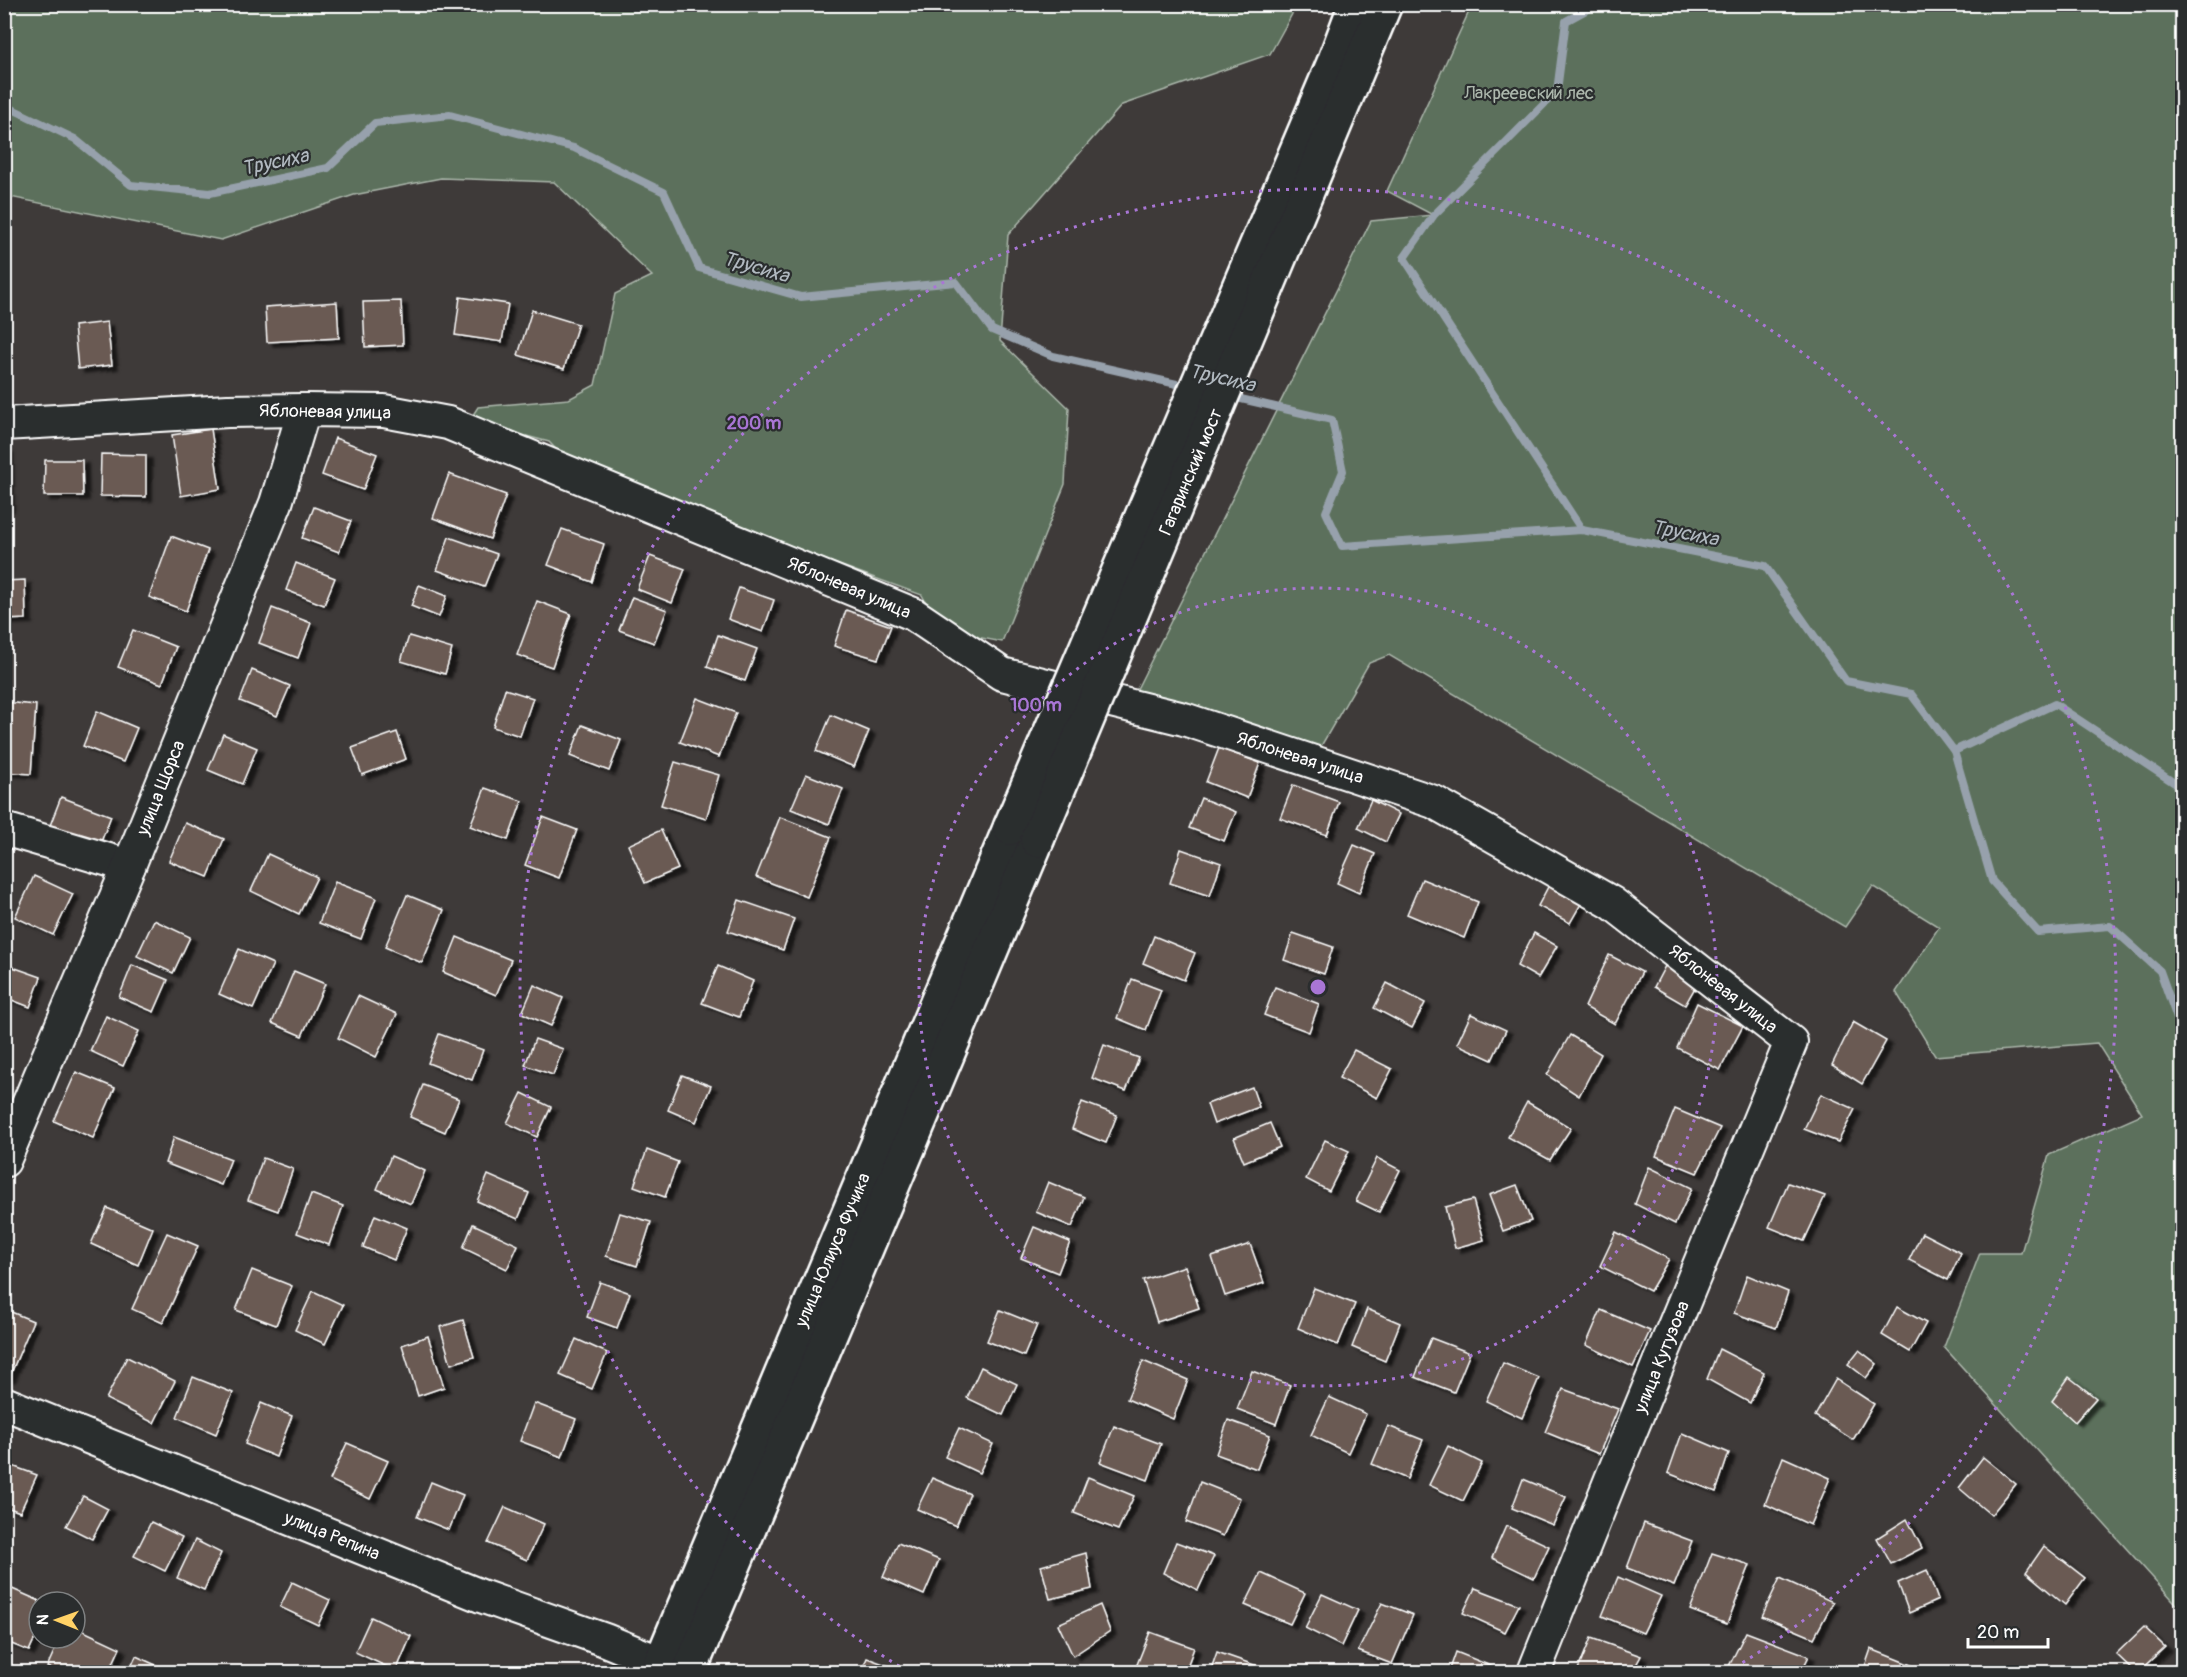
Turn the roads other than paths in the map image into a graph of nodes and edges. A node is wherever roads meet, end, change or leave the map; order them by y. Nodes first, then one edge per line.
1 (1356, 4) edge
2 (1385, 4) edge
3 (304, 410) junction
4 (4, 424) edge
5 (4, 829) edge
6 (1024, 834) junction
7 (129, 866) junction
8 (1791, 1042) joint
9 (4, 1161) edge
10 (4, 1403) edge
11 (677, 1671) edge
12 (1534, 1672) edge

1 - 6 main road, Гагаринский мост, bridge
2 - 6 main road, Гагаринский мост, bridge
3 - 4 street, Яблоневая улица
3 - 7 street, улица Щорса
3 - 8 street, Яблоневая улица
5 - 7 street
6 - 11 main road, улица Юлиуса Фучика
7 - 9 street, улица Щорса
8 - 12 street, улица Кутузова
10 - 11 street, улица Репина

